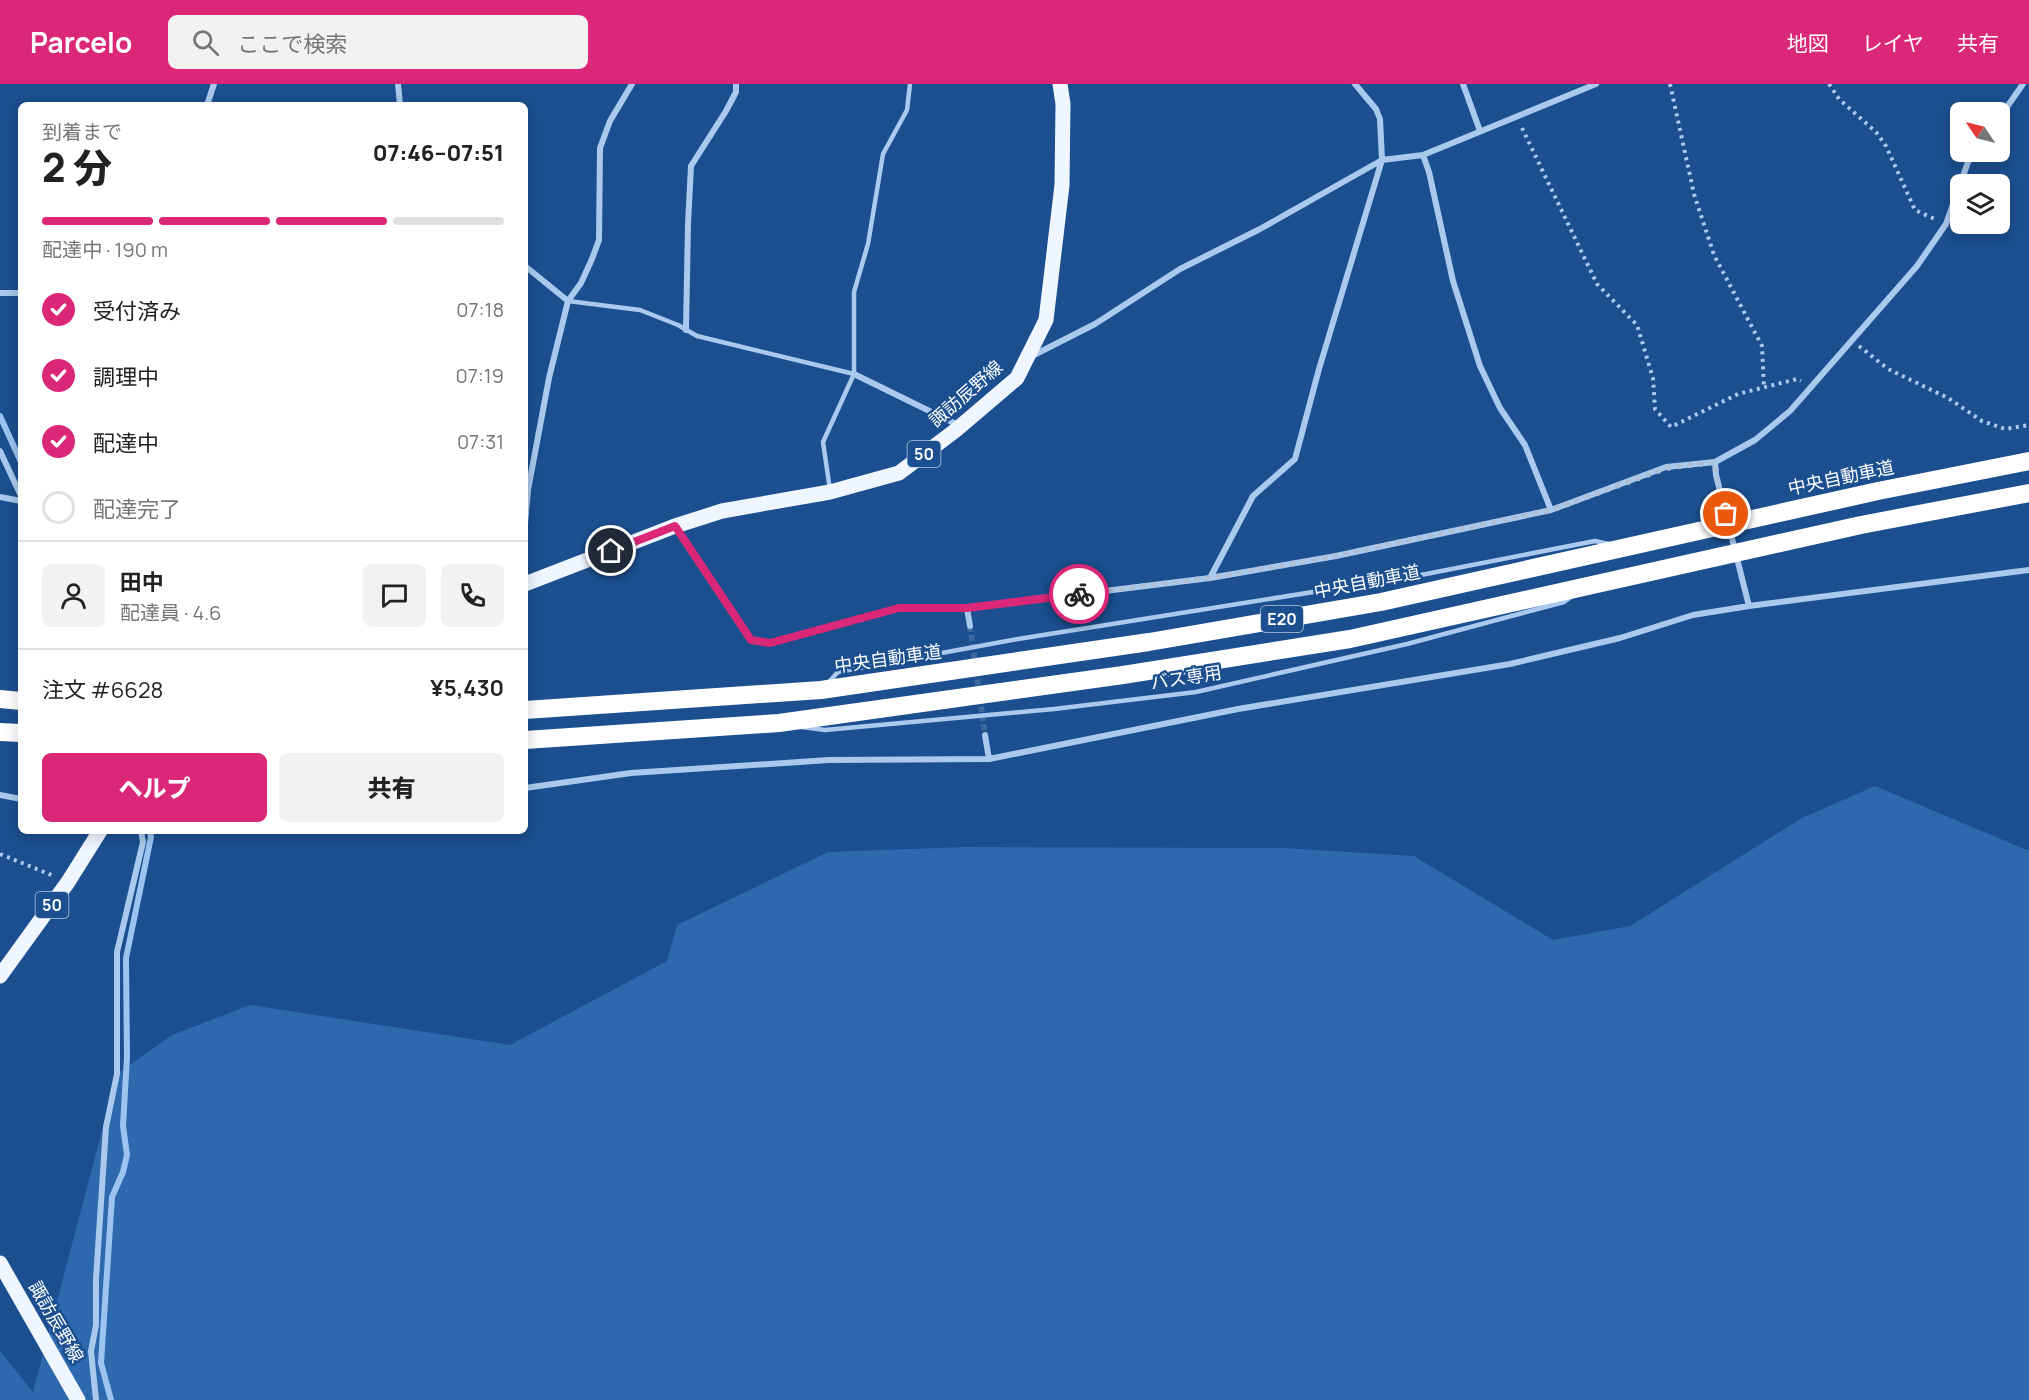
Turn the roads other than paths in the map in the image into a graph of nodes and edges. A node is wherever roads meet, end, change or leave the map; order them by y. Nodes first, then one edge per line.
1 (214, 84) edge
2 (399, 84) edge
3 (632, 84) edge
4 (736, 84) edge
5 (910, 84) edge
6 (1060, 84) edge
7 (1355, 84) edge
8 (1463, 84) edge
9 (1596, 84) edge
10 (2023, 84) edge
11 (208, 102) edge
12 (400, 102) edge
13 (2010, 103) edge
14 (1480, 131) junction
15 (1423, 155) junction
16 (1382, 160) junction
17 (1968, 162) edge
18 (528, 268) edge
19 (0, 293) edge
20 (18, 293) edge
21 (568, 301) junction
22 (686, 330) junction
23 (1027, 359) junction
24 (854, 374) junction
25 (960, 427) junction
26 (0, 451) edge
27 (2029, 461) edge
28 (1715, 462) junction
29 (18, 490) edge
30 (528, 490) edge
31 (830, 492) junction
32 (2029, 493) edge
33 (0, 497) edge
34 (18, 500) edge
35 (1551, 510) junction
36 (675, 526) junction
37 (2029, 570) edge
38 (1210, 578) junction
39 (528, 583) edge
40 (1585, 586) junction
41 (1749, 606) junction
42 (967, 608) junction
43 (970, 626) tunnel mouth
44 (0, 699) edge
45 (18, 701) edge
46 (528, 710) edge
47 (778, 723) junction
48 (0, 732) edge
49 (18, 733) edge
50 (985, 735) tunnel mouth
51 (528, 740) edge
52 (989, 759) junction
53 (528, 789) edge
54 (0, 795) edge
55 (18, 798) edge
56 (98, 834) edge
57 (142, 834) edge
58 (3, 968) edge
59 (0, 1263) edge
60 (78, 1400) edge
61 (96, 1400) edge

1 - 11 street
2 - 12 street
3 - 21 street
4 - 22 street
5 - 24 lane
6 - 23 main road, 諏訪辰野線 / 50
7 - 16 street
8 - 14 street
9 - 14 street
10 - 13 street
14 - 15 street
15 - 16 street
15 - 35 street
16 - 23 street
16 - 38 street
17 - 28 street
18 - 21 street
19 - 20 street
21 - 22 lane
21 - 30 street
22 - 24 lane
23 - 25 main road, 諏訪辰野線 / 50
24 - 25 street
24 - 31 lane
25 - 31 main road, 諏訪辰野線 / 50
26 - 29 street
27 - 46 highway, 中央自動車道 / E20
28 - 35 street
28 - 41 street
31 - 36 main road, 諏訪辰野線 / 50
32 - 40 highway, E20
33 - 34 street
35 - 38 street
36 - 39 main road, 諏訪辰野線 / 50
36 - 42 street
37 - 41 street
38 - 42 street
40 - 47 highway, E20
40 - 47 lane, バス専用
41 - 52 street
42 - 43 street
44 - 45 highway
47 - 51 highway, E20
48 - 49 highway
50 - 52 street
52 - 53 street
54 - 55 street
56 - 58 main road, 50
57 - 61 street
59 - 60 main road, 諏訪辰野線

